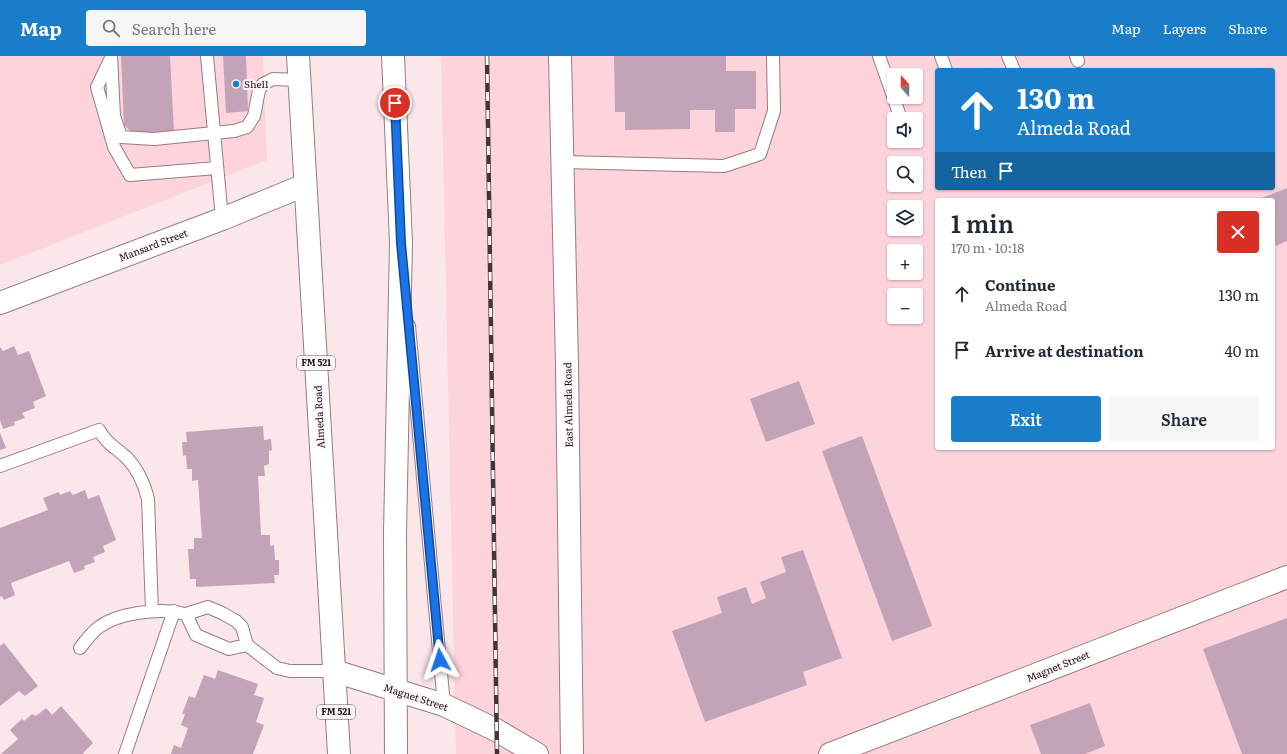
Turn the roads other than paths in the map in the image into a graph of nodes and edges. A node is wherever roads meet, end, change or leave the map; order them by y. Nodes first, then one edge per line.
1 (207, 56) edge
2 (298, 56) edge
3 (392, 56) edge
4 (560, 56) edge
5 (773, 56) edge
6 (878, 56) edge
7 (940, 56) edge
8 (1008, 56) edge
9 (111, 57) edge
10 (945, 68) edge
11 (1013, 68) edge
12 (299, 80) junction
13 (898, 112) edge
14 (214, 133) junction
15 (563, 162) junction
16 (217, 168) junction
17 (305, 184) junction
18 (222, 219) junction
19 (401, 243) junction
20 (0, 303) edge
21 (0, 466) edge
22 (1287, 577) edge
23 (152, 611) junction
24 (180, 613) junction
25 (247, 645) junction
26 (80, 648) dead end
27 (334, 671) junction
28 (395, 690) junction
29 (444, 705) junction
30 (125, 754) edge
31 (339, 754) edge
32 (396, 754) edge
33 (538, 754) edge
34 (572, 754) edge
35 (830, 754) edge

1 - 14 lane
2 - 12 street, Almeda Road / FM 521
3 - 19 street
4 - 15 street, East Almeda Road
5 - 15 lane
6 - 13 lane
7 - 10 lane
8 - 11 lane
9 - 14 lane
9 - 16 lane
12 - 14 lane
12 - 17 street, Almeda Road / FM 521
14 - 16 lane
15 - 34 street, East Almeda Road
16 - 18 lane
17 - 18 street, Mansard Street
17 - 27 street, Almeda Road / FM 521
18 - 20 street, Mansard Street
19 - 28 street
19 - 29 lane
21 - 23 lane
22 - 35 street, Magnet Street
23 - 24 lane
23 - 26 lane
24 - 25 lane
24 - 25 lane
24 - 30 lane
25 - 27 lane
27 - 28 street, Magnet Street
27 - 31 street, Almeda Road / FM 521
28 - 29 street, Magnet Street
28 - 32 street
29 - 33 street, Magnet Street

